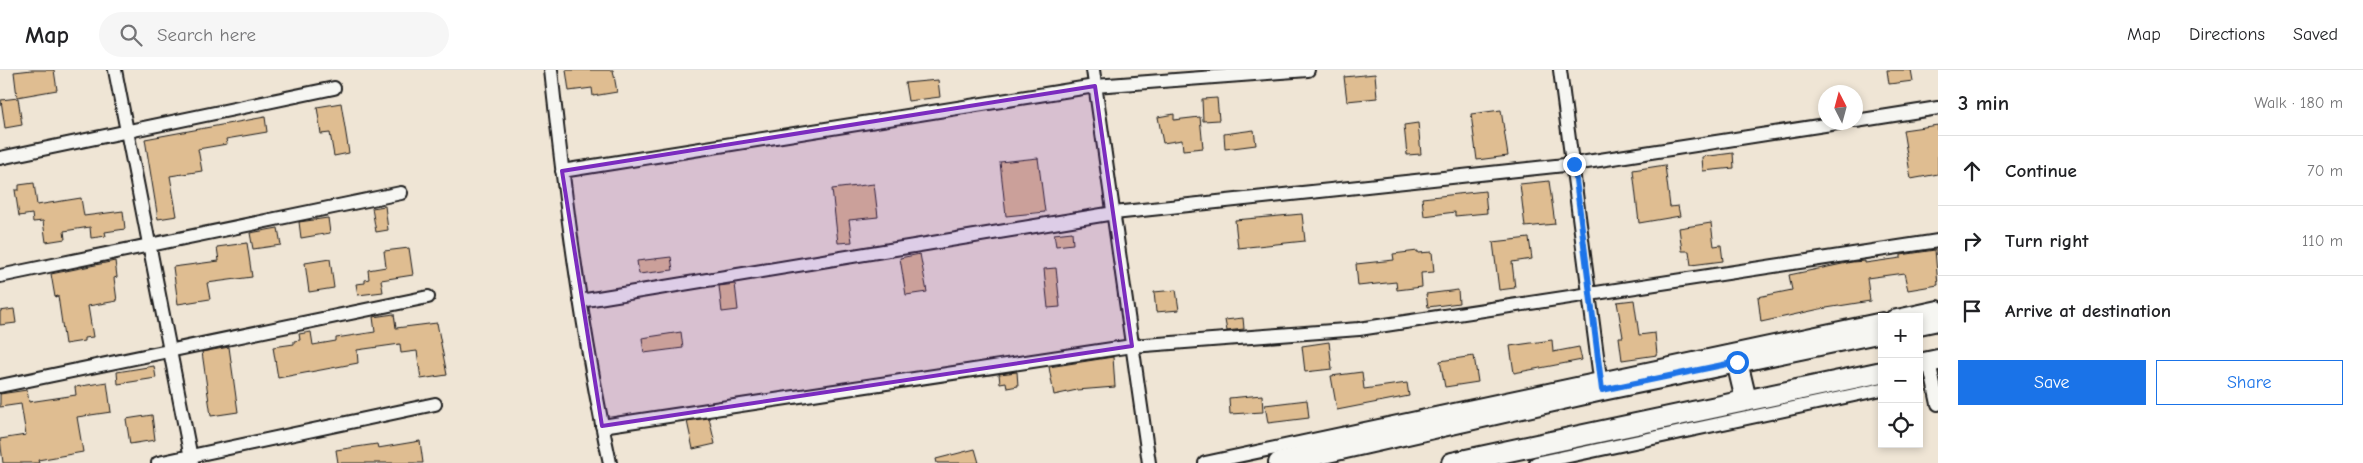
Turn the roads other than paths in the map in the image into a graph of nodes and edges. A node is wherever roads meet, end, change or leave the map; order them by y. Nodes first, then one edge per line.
1 (114, 70) edge
2 (551, 70) edge
3 (1093, 70) edge
4 (1308, 70) edge
5 (1560, 70) edge
6 (1095, 86) junction
7 (334, 88) dead end
8 (1938, 108) edge
9 (1863, 120) edge
10 (1818, 126) edge
11 (126, 131) junction
12 (0, 158) edge
13 (1574, 164) junction
14 (562, 171) junction
15 (401, 193) dead end
16 (1114, 213) junction
17 (1938, 241) edge
18 (149, 246) junction
19 (0, 276) edge
20 (1589, 292) junction
21 (428, 297) dead end
22 (580, 301) junction
23 (1938, 307) edge
24 (1910, 313) edge
25 (1878, 320) edge
26 (1938, 320) edge
27 (1923, 323) edge
28 (1878, 333) edge
29 (1132, 346) junction
30 (170, 350) junction
31 (1737, 362) junction
32 (1931, 368) edge
33 (1878, 373) edge
34 (1601, 385) junction
35 (0, 386) edge
36 (1878, 390) edge
37 (1746, 400) junction
38 (435, 404) dead end
39 (1938, 404) edge
40 (602, 426) junction
41 (1569, 452) edge
42 (191, 460) edge
43 (158, 463) edge
44 (610, 463) edge
45 (1149, 463) edge
46 (1205, 463) edge
47 (1279, 463) edge
48 (1452, 463) edge
49 (1536, 463) edge

1 - 11 street
2 - 14 street
3 - 6 street
4 - 6 street
5 - 13 street
6 - 14 street
6 - 16 street
7 - 11 street
8 - 9 street
10 - 13 street
11 - 12 street
11 - 18 street
13 - 16 street
13 - 20 street
14 - 22 street
15 - 18 street
16 - 22 street
16 - 29 street
17 - 20 street
18 - 19 street
18 - 30 street
20 - 29 street
20 - 34 street
21 - 30 street
22 - 40 street
23 - 24 street
25 - 34 street
26 - 27 main road
28 - 31 main road
29 - 40 street
29 - 45 street
30 - 35 street
30 - 42 street
31 - 34 main road
31 - 37 main road
32 - 39 street
33 - 37 main road
34 - 46 street
34 - 47 main road
36 - 41 street
37 - 41 main road
38 - 42 street
40 - 44 street
41 - 48 main road
41 - 49 street
42 - 43 street

